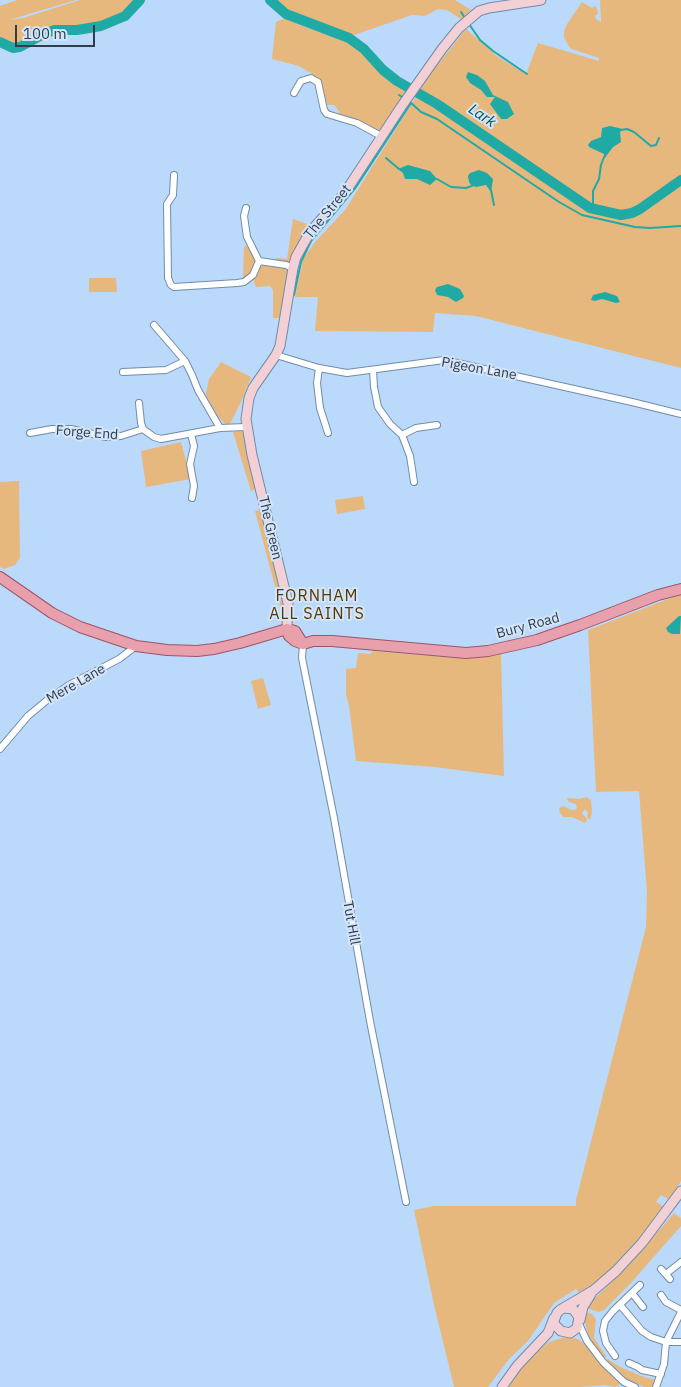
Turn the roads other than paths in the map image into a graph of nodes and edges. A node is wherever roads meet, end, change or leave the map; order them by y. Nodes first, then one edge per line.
1 (541, 0) edge
2 (294, 93) dead end
3 (382, 136) junction
4 (174, 175) dead end
5 (246, 208) dead end
6 (259, 261) junction
7 (293, 268) junction
8 (154, 325) dead end
9 (276, 355) junction
10 (185, 361) junction
11 (319, 368) junction
12 (373, 370) junction
13 (123, 372) dead end
14 (139, 404) dead end
15 (681, 414) edge
16 (437, 425) dead end
17 (246, 427) junction
18 (220, 428) junction
19 (143, 429) junction
20 (30, 433) dead end
21 (328, 433) dead end
22 (191, 434) junction
23 (402, 434) junction
24 (414, 482) dead end
25 (192, 498) dead end
26 (0, 577) edge
27 (681, 589) edge
28 (287, 629) junction
29 (303, 644) junction
30 (136, 646) junction
31 (0, 749) edge
32 (681, 1191) edge
33 (406, 1202) dead end
34 (681, 1262) edge
35 (661, 1269) dead end
36 (640, 1286) dead end
37 (594, 1290) junction
38 (632, 1293) junction
39 (661, 1295) dead end
40 (620, 1305) junction
41 (643, 1307) dead end
42 (564, 1308) junction
43 (681, 1311) edge
44 (555, 1317) junction
45 (579, 1322) junction
46 (568, 1333) junction
47 (587, 1341) junction
48 (666, 1342) junction
49 (681, 1342) edge
50 (531, 1351) junction
51 (615, 1356) dead end
52 (629, 1363) dead end
53 (661, 1374) junction
54 (622, 1384) edge
55 (502, 1387) edge
56 (635, 1387) edge
57 (656, 1387) edge

1 - 3 main road, The Street
2 - 3 street
3 - 7 main road, The Street
4 - 6 street
5 - 6 street
6 - 7 street
7 - 9 main road, The Street
8 - 10 street
9 - 11 street, Pigeon Lane
9 - 17 main road, The Street
10 - 13 street
10 - 18 street
11 - 12 street, Pigeon Lane
11 - 21 street
12 - 15 street, Pigeon Lane
12 - 23 street
14 - 19 street
16 - 23 street
17 - 18 street
17 - 28 main road, The Green
18 - 22 street
19 - 20 street, Forge End
19 - 22 street
22 - 25 street
23 - 24 street
26 - 30 main road
27 - 29 main road, Bury Road
28 - 29 main road
28 - 30 main road
29 - 33 street, Tut Hill
30 - 31 street, Mere Lane
32 - 37 main road
34 - 35 street
36 - 38 street
37 - 42 main road
37 - 45 main road
38 - 40 street
38 - 41 street
39 - 43 street
40 - 48 street
40 - 51 street
42 - 44 main road
42 - 45 main road
43 - 48 street
44 - 46 main road
44 - 50 main road
45 - 46 main road
45 - 47 street
46 - 47 street
46 - 50 main road
47 - 54 street
48 - 49 street
48 - 53 street
50 - 55 main road
52 - 53 street
53 - 57 street
54 - 56 street

